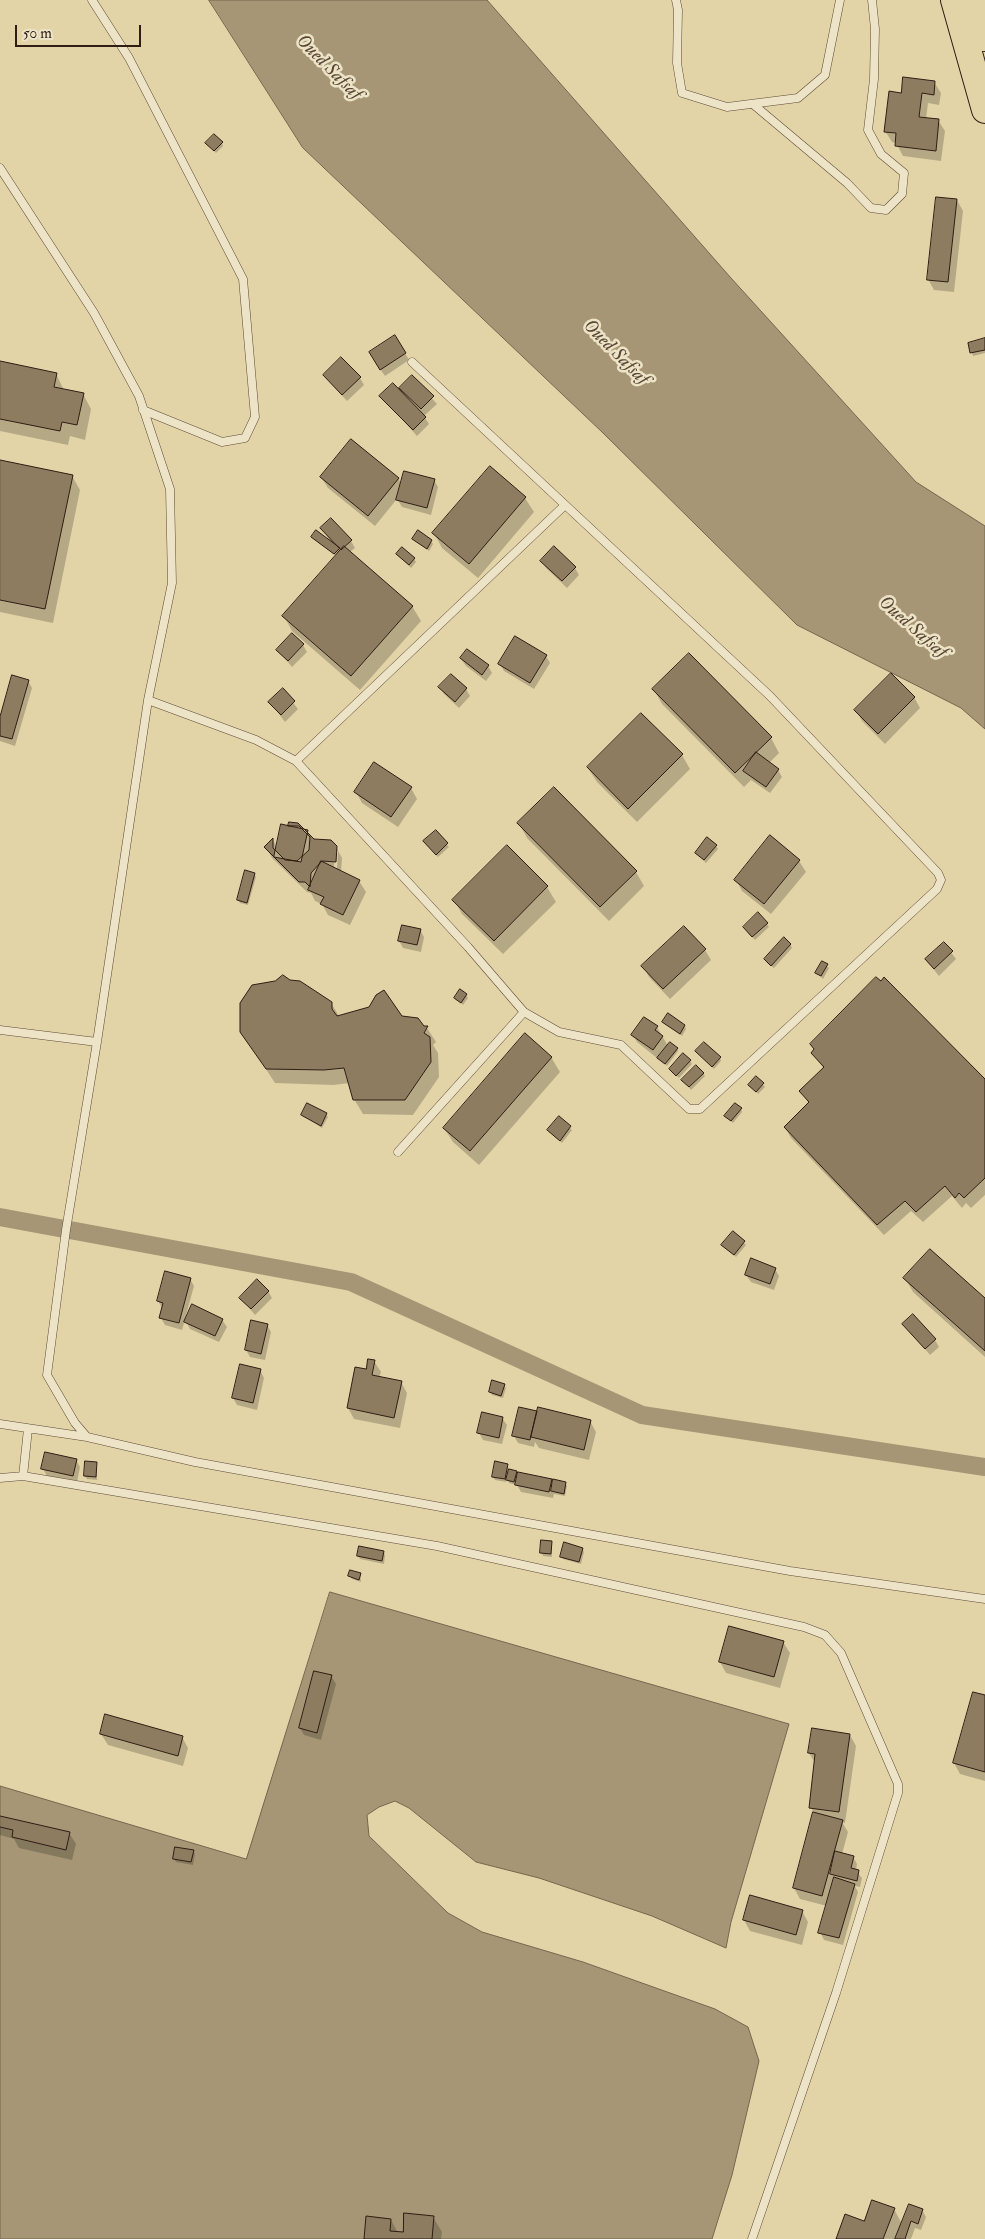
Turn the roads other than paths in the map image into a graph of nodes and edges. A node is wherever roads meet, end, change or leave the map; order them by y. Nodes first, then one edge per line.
1 (92, 0) edge
2 (676, 0) edge
3 (840, 0) edge
4 (872, 0) edge
5 (954, 0) edge
6 (974, 0) edge
7 (985, 38) edge
8 (754, 105) junction
9 (985, 110) edge
10 (0, 168) edge
11 (412, 362) dead end
12 (144, 410) junction
13 (565, 505) junction
14 (148, 700) junction
15 (296, 761) junction
16 (524, 1012) junction
17 (0, 1030) edge
18 (97, 1042) junction
19 (398, 1152) dead end
20 (0, 1424) edge
21 (28, 1428) junction
22 (87, 1437) junction
23 (23, 1476) junction
24 (0, 1478) edge
25 (985, 1599) edge
26 (752, 2239) edge

1 - 12 lane
2 - 8 lane
3 - 8 lane
4 - 8 lane
5 - 9 highway
6 - 7 highway
10 - 12 lane
11 - 13 lane
12 - 14 lane
13 - 15 lane
13 - 16 lane
14 - 15 lane
14 - 18 lane
15 - 16 lane
16 - 19 lane
17 - 18 lane
18 - 22 lane
20 - 21 lane
21 - 22 lane
21 - 23 lane
22 - 25 lane
23 - 24 lane
23 - 26 lane

